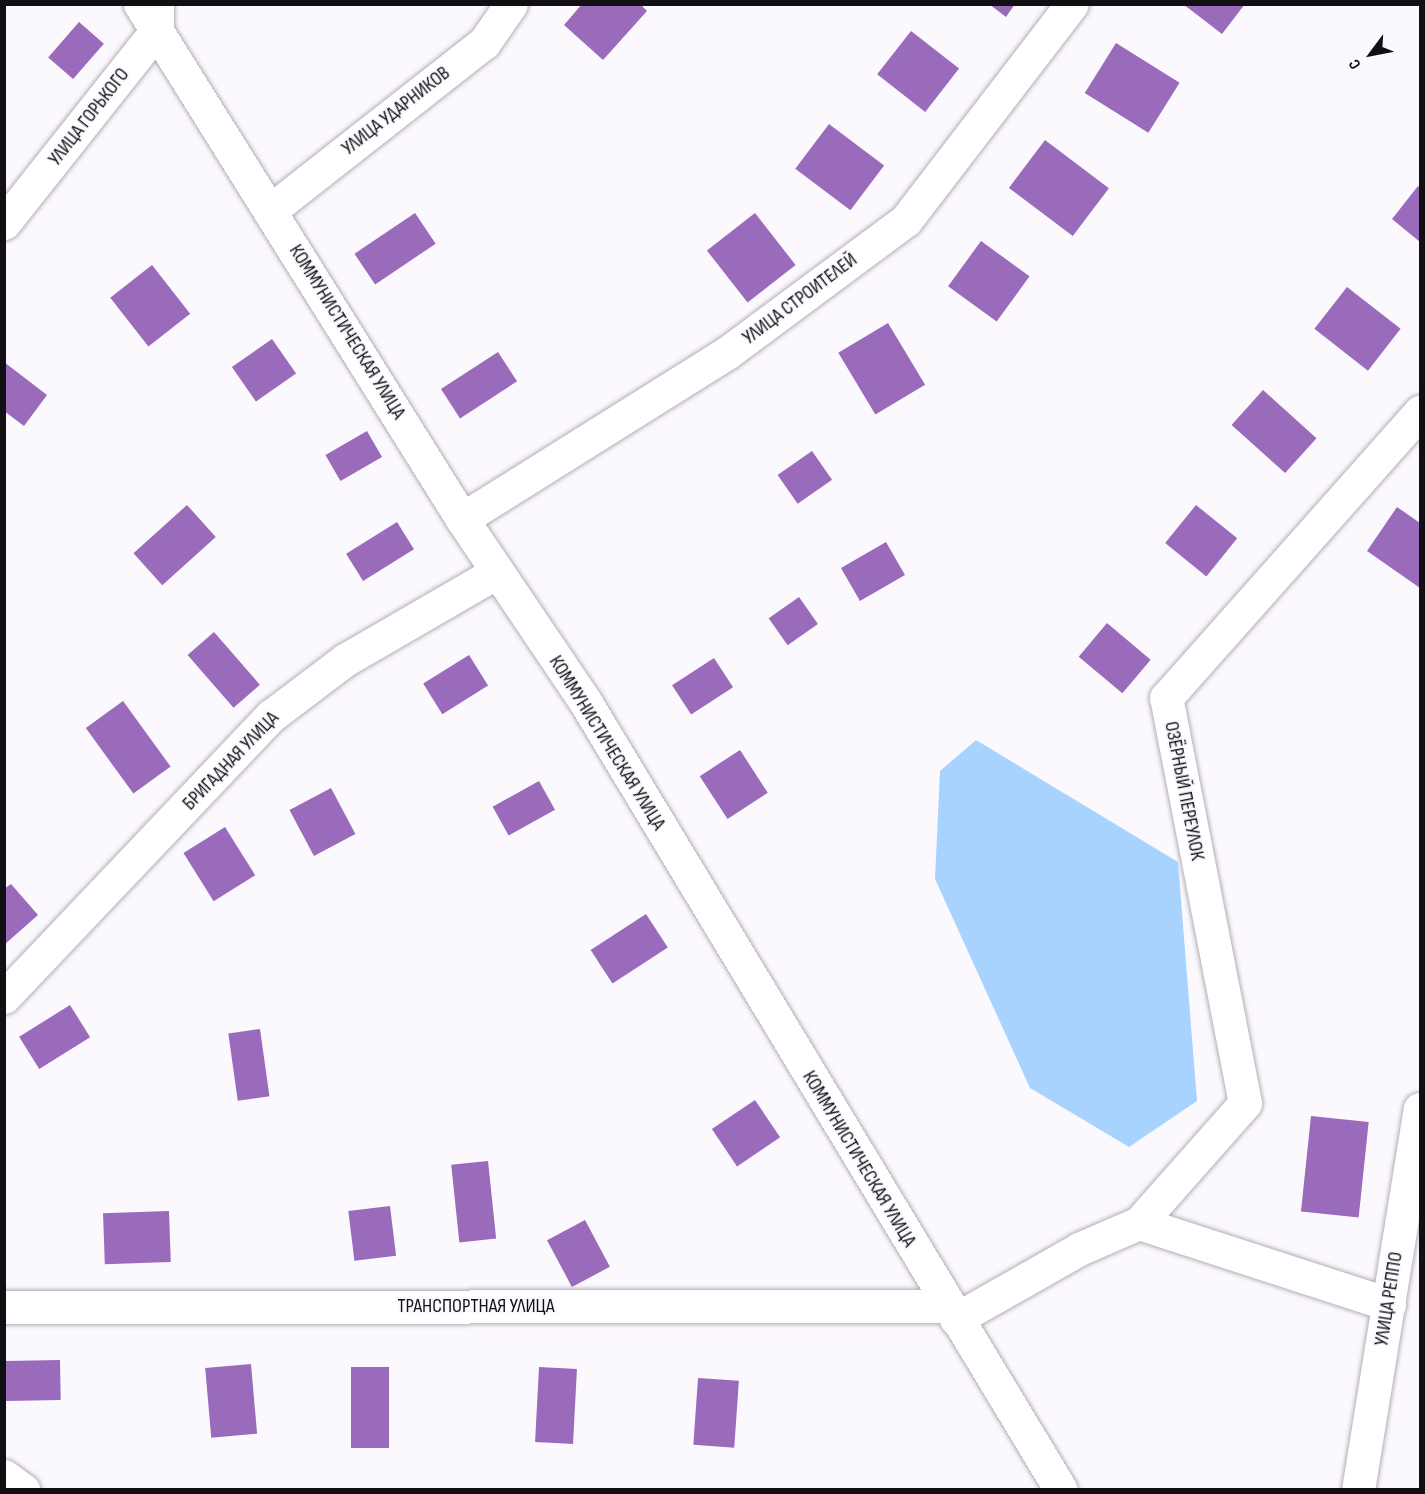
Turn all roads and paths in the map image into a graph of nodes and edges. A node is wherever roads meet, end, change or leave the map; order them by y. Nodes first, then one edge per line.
1 (511, 4) edge
2 (1072, 4) edge
3 (152, 13) edge
4 (272, 209) junction
5 (4, 223) edge
6 (1420, 412) edge
7 (462, 519) junction
8 (496, 572) junction
9 (4, 997) edge
10 (1420, 1108) edge
11 (1139, 1223) junction
12 (1389, 1304) junction
13 (4, 1307) edge
14 (952, 1312) junction
15 (4, 1476) edge
16 (23, 1490) edge
17 (1061, 1490) edge
18 (1358, 1490) edge

1 - 4 street, УЛИЦА УДАРНИКОВ
2 - 7 street, УЛИЦА СТРОИТЕЛЕЙ
3 - 4 street, КОММУНИСТИЧЕСКАЯ УЛИЦА
3 - 5 street, УЛИЦА ГОРЬКОГО
4 - 7 street, КОММУНИСТИЧЕСКАЯ УЛИЦА
6 - 11 street, ОЗЁРНЫЙ ПЕРЕУЛОК
7 - 8 street, КОММУНИСТИЧЕСКАЯ УЛИЦА
8 - 9 street, БРИГАДНАЯ УЛИЦА
8 - 14 street, КОММУНИСТИЧЕСКАЯ УЛИЦА
10 - 12 street, УЛИЦА РЕППО
11 - 12 street
11 - 14 street
12 - 18 street, УЛИЦА РЕППО
13 - 14 street, ТРАНСПОРТНАЯ УЛИЦА
14 - 17 street, КОММУНИСТИЧЕСКАЯ УЛИЦА
15 - 16 street

